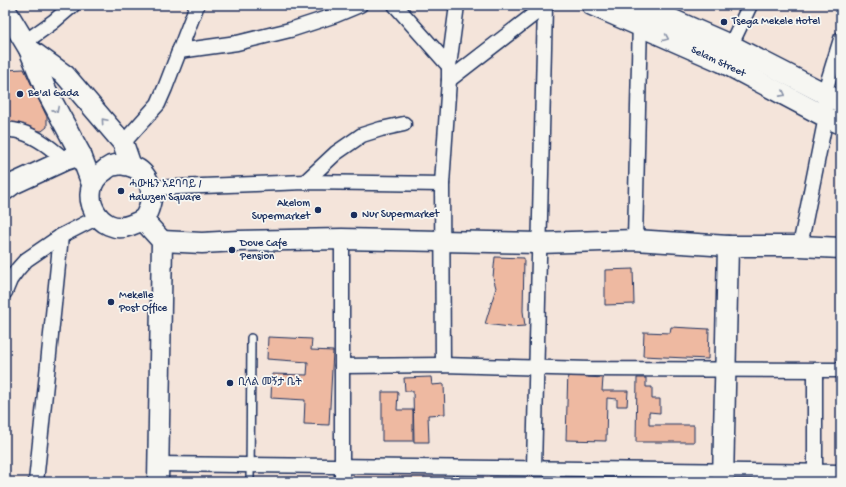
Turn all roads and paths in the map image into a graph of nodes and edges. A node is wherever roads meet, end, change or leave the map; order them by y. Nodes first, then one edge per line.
1 (73, 5) edge
2 (197, 5) edge
3 (360, 5) edge
4 (395, 5) edge
5 (456, 5) edge
6 (592, 5) edge
7 (639, 5) edge
8 (750, 5) edge
9 (545, 6) edge
10 (5, 9) edge
11 (640, 27) junction
12 (841, 39) edge
13 (27, 45) junction
14 (179, 51) junction
15 (726, 54) junction
16 (449, 66) junction
17 (449, 80) junction
18 (833, 98) edge
19 (833, 120) edge
20 (404, 124) dead end
21 (5, 129) edge
22 (123, 142) junction
23 (73, 158) junction
24 (131, 166) junction
25 (305, 182) junction
26 (92, 184) junction
27 (442, 184) junction
28 (151, 188) junction
29 (5, 190) edge
30 (98, 217) junction
31 (143, 220) junction
32 (61, 236) junction
33 (342, 239) junction
34 (162, 240) junction
35 (635, 240) junction
36 (443, 241) junction
37 (539, 243) junction
38 (728, 246) junction
39 (800, 246) junction
40 (841, 248) edge
41 (5, 292) edge
42 (251, 338) dead end
43 (443, 365) junction
44 (342, 366) junction
45 (536, 367) junction
46 (726, 370) junction
47 (841, 370) edge
48 (815, 371) junction
49 (250, 465) junction
50 (342, 466) junction
51 (534, 468) junction
52 (841, 472) edge
53 (158, 473) edge
54 (723, 476) edge
55 (815, 477) edge
56 (36, 482) edge
57 (250, 482) edge
58 (342, 482) edge

1 - 13 street
2 - 14 street
3 - 14 street
4 - 16 street
5 - 16 street
6 - 11 street, Selam Street
7 - 11 street
7 - 15 street, Selam Street
8 - 15 street
9 - 17 street
9 - 37 street
10 - 13 street
11 -> 15 street, Selam Street
11 - 35 street
12 - 18 street
22 -> 13 street
13 -> 23 street
14 - 22 street
15 - 18 street, Selam Street
15 -> 19 street, Selam Street
16 - 17 street
17 - 27 street
18 - 19 street
19 - 39 street
20 - 25 street
21 - 23 street
22 - 24 street
23 - 26 street
23 - 29 street
24 - 26 street
24 - 28 street
25 - 27 street
25 - 28 street
26 - 30 street
27 - 36 street
28 - 31 street
30 - 31 street
30 - 32 street
31 - 34 street
32 - 41 street
32 - 56 street
33 - 34 street
33 - 36 street
33 - 44 street
34 - 53 street
35 - 37 street
35 - 38 street
36 - 37 street
36 - 43 street
37 - 45 street
38 - 39 street
38 - 46 street
39 - 40 street
42 - 49 lane
43 - 44 street
43 - 45 street
44 - 50 street
45 - 46 street
45 - 51 street
46 - 48 street
46 - 54 street
47 - 48 street
48 - 55 street
49 - 50 street
49 - 53 street
49 - 57 lane
50 - 51 street
50 - 58 street
51 - 54 street
52 - 55 street
54 - 55 street

